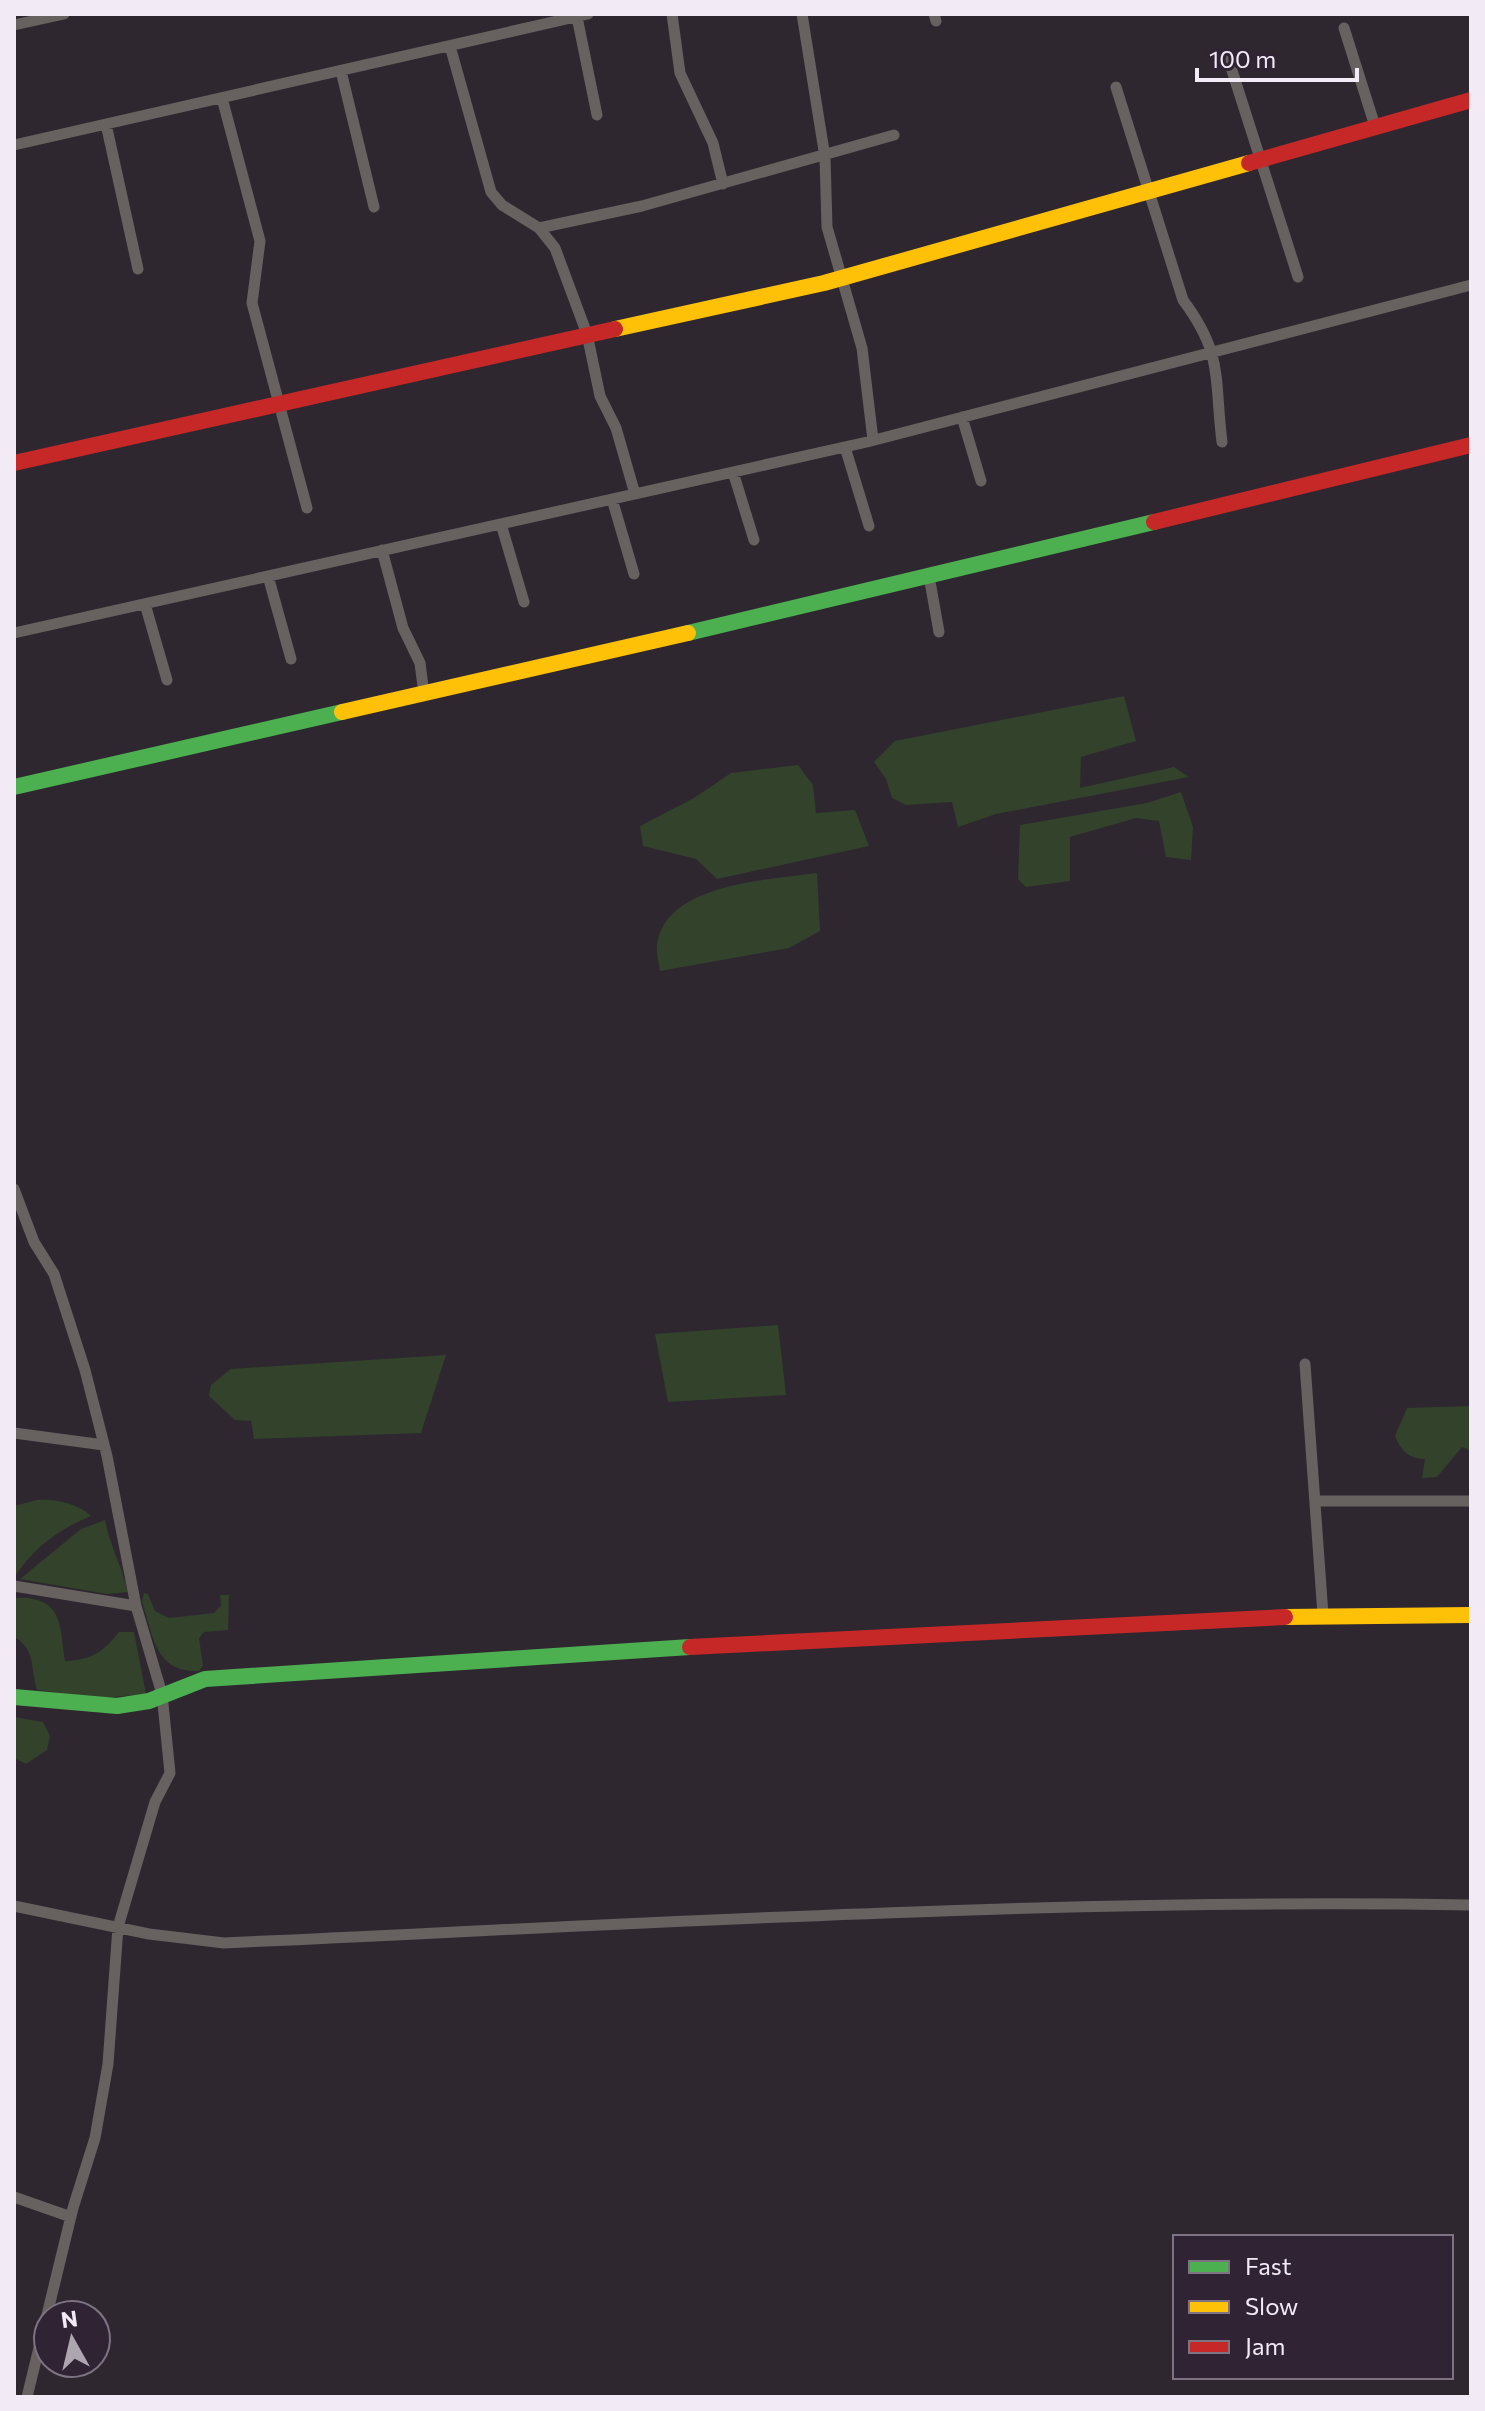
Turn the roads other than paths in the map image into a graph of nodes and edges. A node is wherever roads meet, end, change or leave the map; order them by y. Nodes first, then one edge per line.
1 (64, 14) edge
2 (672, 14) edge
3 (802, 14) edge
4 (582, 15) edge
5 (14, 25) edge
6 (1344, 28) dead end
7 (450, 46) junction
8 (1228, 58) dead end
9 (341, 71) junction
10 (1116, 87) dead end
11 (222, 98) junction
12 (1471, 100) edge
13 (597, 115) dead end
14 (106, 124) junction
15 (1375, 126) junction
16 (894, 135) dead end
17 (14, 145) edge
18 (825, 157) junction
19 (1260, 158) junction
20 (723, 184) junction
21 (1148, 189) junction
22 (374, 207) dead end
23 (539, 228) junction
24 (138, 269) dead end
25 (843, 277) junction
26 (1298, 277) dead end
27 (1471, 285) edge
28 (587, 334) junction
29 (1214, 352) junction
30 (281, 402) junction
31 (962, 417) junction
32 (873, 440) junction
33 (1222, 442) dead end
34 (1471, 445) edge
35 (845, 447) junction
36 (17, 460) edge
37 (733, 472) junction
38 (981, 481) dead end
39 (635, 494) junction
40 (612, 499) junction
41 (307, 508) dead end
42 (501, 524) junction
43 (869, 526) dead end
44 (754, 540) dead end
45 (382, 550) junction
46 (634, 574) dead end
47 (268, 576) junction
48 (929, 576) junction
49 (524, 602) dead end
50 (145, 604) junction
51 (939, 632) dead end
52 (14, 633) edge
53 (291, 659) dead end
54 (167, 680) dead end
55 (424, 694) junction
56 (14, 787) edge
57 (14, 1189) edge
58 (1305, 1364) dead end
59 (14, 1433) edge
60 (104, 1445) junction
61 (1315, 1501) junction
62 (1471, 1501) edge
63 (14, 1586) edge
64 (136, 1606) junction
65 (1323, 1615) junction
66 (1471, 1615) edge
67 (162, 1694) junction
68 (14, 1697) edge
69 (1471, 1905) edge
70 (14, 1906) edge
71 (118, 1927) junction
72 (14, 2197) edge
73 (71, 2217) junction
74 (27, 2397) edge

1 - 5 street
2 - 20 street
3 - 18 street
4 - 7 street
4 - 13 street
6 - 15 street
7 - 9 street
7 - 23 street
8 - 19 street
9 - 11 street
9 - 22 street
10 - 21 street
11 - 14 street
11 - 30 street
12 - 15 street
14 - 17 street
14 - 24 street
15 - 19 street
16 - 18 street
18 - 20 street
18 - 25 street
19 - 21 street
19 - 26 street
20 - 23 street
21 - 25 street
21 - 29 street
23 - 28 street
25 - 28 street
25 - 32 street
27 - 29 street
28 - 30 street
28 - 39 street
29 - 31 street
29 - 33 street
30 - 36 street
30 - 41 street
31 - 32 street
31 - 38 street
32 - 35 street
34 - 48 street
35 - 37 street
35 - 43 street
37 - 39 street
37 - 44 street
39 - 40 street
40 - 42 street
40 - 46 street
42 - 45 street
42 - 49 street
45 - 47 street
45 - 55 street
47 - 50 street
47 - 53 street
48 - 51 street
48 - 55 street
50 - 52 street
50 - 54 street
55 - 56 street
57 - 60 street
58 - 61 street
59 - 60 street
60 - 64 street
61 - 62 street
61 - 65 street
63 - 64 street
64 - 67 street
65 - 66 street
65 - 67 street
67 - 68 street
67 - 71 street
69 - 71 street
70 - 71 street
71 - 73 street
72 - 73 street
73 - 74 street

